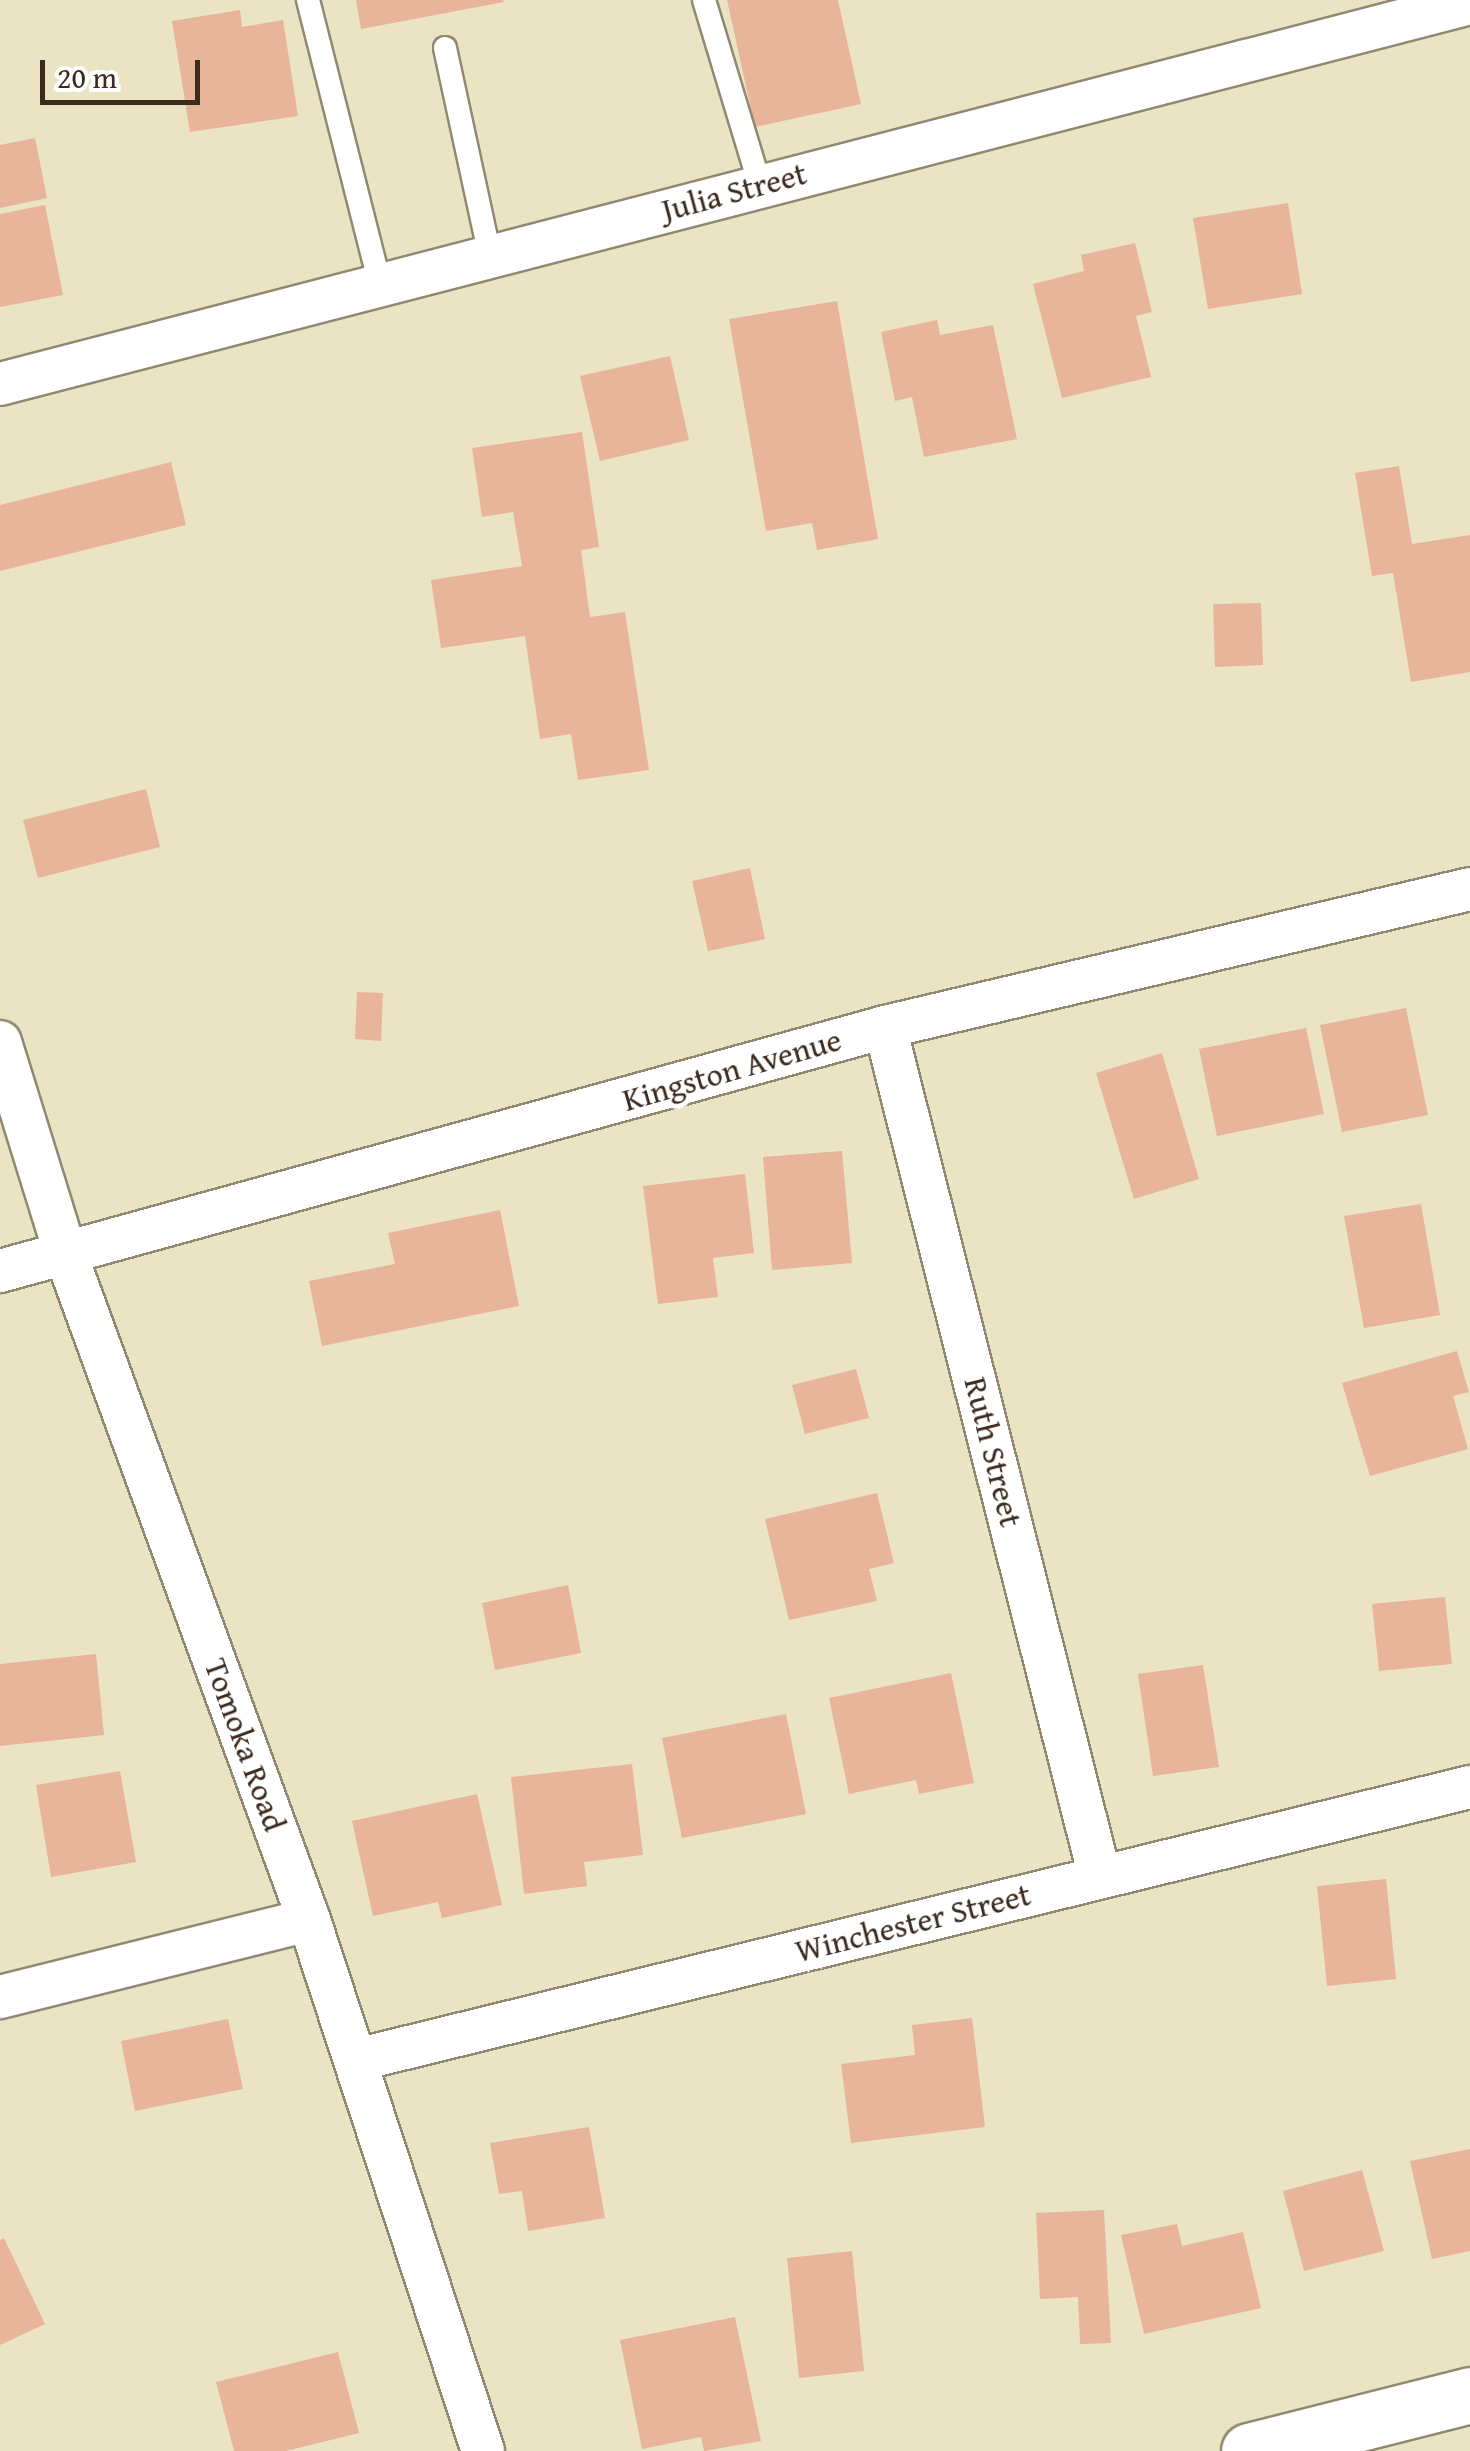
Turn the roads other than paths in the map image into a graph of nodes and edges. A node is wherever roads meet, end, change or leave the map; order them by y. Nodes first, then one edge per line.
1 (308, 0) edge
2 (704, 0) edge
3 (1470, 3) edge
4 (445, 48) dead end
5 (760, 185) junction
6 (490, 256) junction
7 (380, 284) junction
8 (0, 384) edge
9 (1467, 903) edge
10 (885, 1028) junction
11 (0, 1042) edge
12 (66, 1254) junction
13 (0, 1271) edge
14 (1470, 1786) edge
15 (1100, 1877) junction
16 (309, 1920) junction
17 (0, 1997) edge
18 (356, 2060) junction
19 (1470, 2395) edge
20 (483, 2451) edge
21 (1249, 2451) edge

1 - 7 lane
2 - 5 lane
3 - 5 street, Julia Street
4 - 6 lane
5 - 6 street, Julia Street
6 - 7 street, Julia Street
7 - 8 street, Julia Street
9 - 10 street, Kingston Avenue
10 - 12 street, Kingston Avenue
10 - 15 street, Ruth Street
11 - 12 street, Tomoka Road
12 - 13 street, Kingston Avenue
12 - 16 street, Tomoka Road
14 - 15 street, Winchester Street
15 - 18 street, Winchester Street
16 - 17 street
16 - 18 street, Tomoka Road
18 - 20 street, Tomoka Road
19 - 21 street

